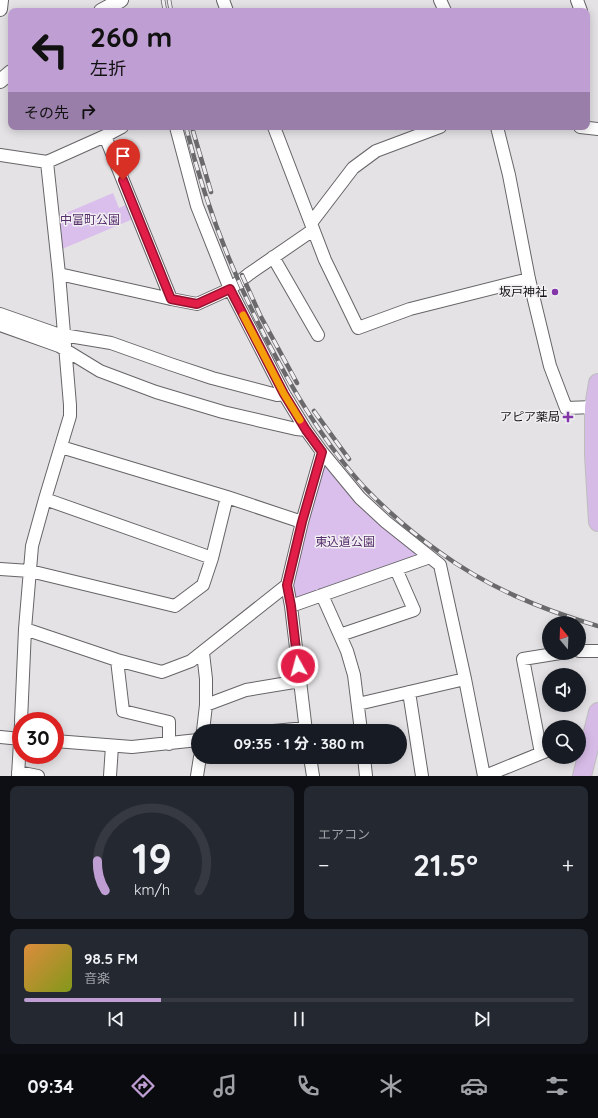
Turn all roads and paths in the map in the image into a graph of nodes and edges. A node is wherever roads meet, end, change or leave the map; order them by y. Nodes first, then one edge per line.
1 (1, 0) edge
2 (121, 0) edge
3 (106, 8) edge
4 (0, 9) edge
5 (8, 74) edge
6 (0, 81) edge
7 (116, 130) edge
8 (177, 130) edge
9 (275, 130) edge
10 (432, 130) edge
11 (498, 130) edge
12 (105, 136) junction
13 (0, 155) edge
14 (47, 162) junction
15 (312, 226) junction
16 (273, 257) junction
17 (59, 274) junction
18 (529, 279) junction
19 (230, 289) junction
20 (171, 299) junction
21 (0, 314) edge
22 (0, 325) edge
23 (63, 335) junction
24 (318, 335) dead end
25 (65, 349) junction
26 (598, 383) edge
27 (284, 394) junction
28 (594, 407) junction
29 (306, 430) junction
30 (61, 447) junction
31 (322, 452) junction
32 (227, 497) junction
33 (45, 499) junction
34 (302, 522) junction
35 (598, 522) edge
36 (430, 557) junction
37 (212, 558) junction
38 (0, 569) edge
39 (396, 570) junction
40 (30, 572) junction
41 (287, 585) junction
42 (322, 595) junction
43 (291, 606) junction
44 (25, 629) junction
45 (340, 635) junction
46 (586, 651) edge
47 (598, 651) edge
48 (203, 653) junction
49 (542, 656) edge
50 (117, 660) junction
51 (464, 679) junction
52 (300, 681) junction
53 (409, 692) junction
54 (358, 704) junction
55 (206, 705) junction
56 (21, 712) edge
57 (593, 723) edge
58 (204, 724) edge
59 (305, 724) edge
60 (360, 724) edge
61 (0, 737) edge
62 (12, 738) edge
63 (542, 738) edge
64 (191, 741) edge
65 (64, 742) edge
66 (169, 744) junction
67 (112, 746) junction
68 (542, 752) edge
69 (19, 764) edge
70 (199, 764) edge
71 (311, 764) edge
72 (365, 764) edge
73 (18, 774) edge
74 (38, 776) edge
75 (110, 776) edge
76 (197, 776) edge
77 (313, 776) edge
78 (366, 776) edge
79 (422, 776) edge
80 (484, 776) edge
81 (582, 776) edge

1 - 4 street
2 - 3 street
5 - 6 street
7 - 12 street
8 - 19 street
9 - 15 street
10 - 15 street
11 - 18 street
12 - 14 street
12 - 20 street
13 - 14 street
14 - 17 street
15 - 16 street
15 - 18 street
16 - 19 street
16 - 24 street
17 - 20 street
17 - 23 street
18 - 28 street
19 - 20 street
19 - 27 street
21 - 23 street
22 - 25 street
23 - 25 street
23 - 27 street
25 - 29 street
25 - 30 street
26 - 28 main road
27 - 29 street
28 - 35 main road
29 - 31 street
30 - 32 street
30 - 33 street
31 - 34 street
31 - 36 street
32 - 34 street
32 - 37 street
33 - 37 street
33 - 40 street
34 - 41 street
36 - 39 street
36 - 51 street
37 - 40 street
38 - 40 street
39 - 42 street
39 - 45 street
40 - 44 street
41 - 43 street
41 - 48 street
42 - 43 street
42 - 45 street
43 - 52 street
44 - 50 street
44 - 56 street
45 - 54 street
46 - 47 street
48 - 50 street
48 - 55 street
49 - 63 street
50 - 66 street
51 - 53 street
51 - 80 street
52 - 55 street
52 - 59 street
53 - 54 street
53 - 79 street
54 - 60 street
55 - 58 street
57 - 81 main road
61 - 62 street
64 - 66 street
65 - 67 street
66 - 67 street
67 - 75 street
68 - 80 street
69 - 73 street
70 - 76 street
71 - 77 street
72 - 78 street
73 - 74 street

